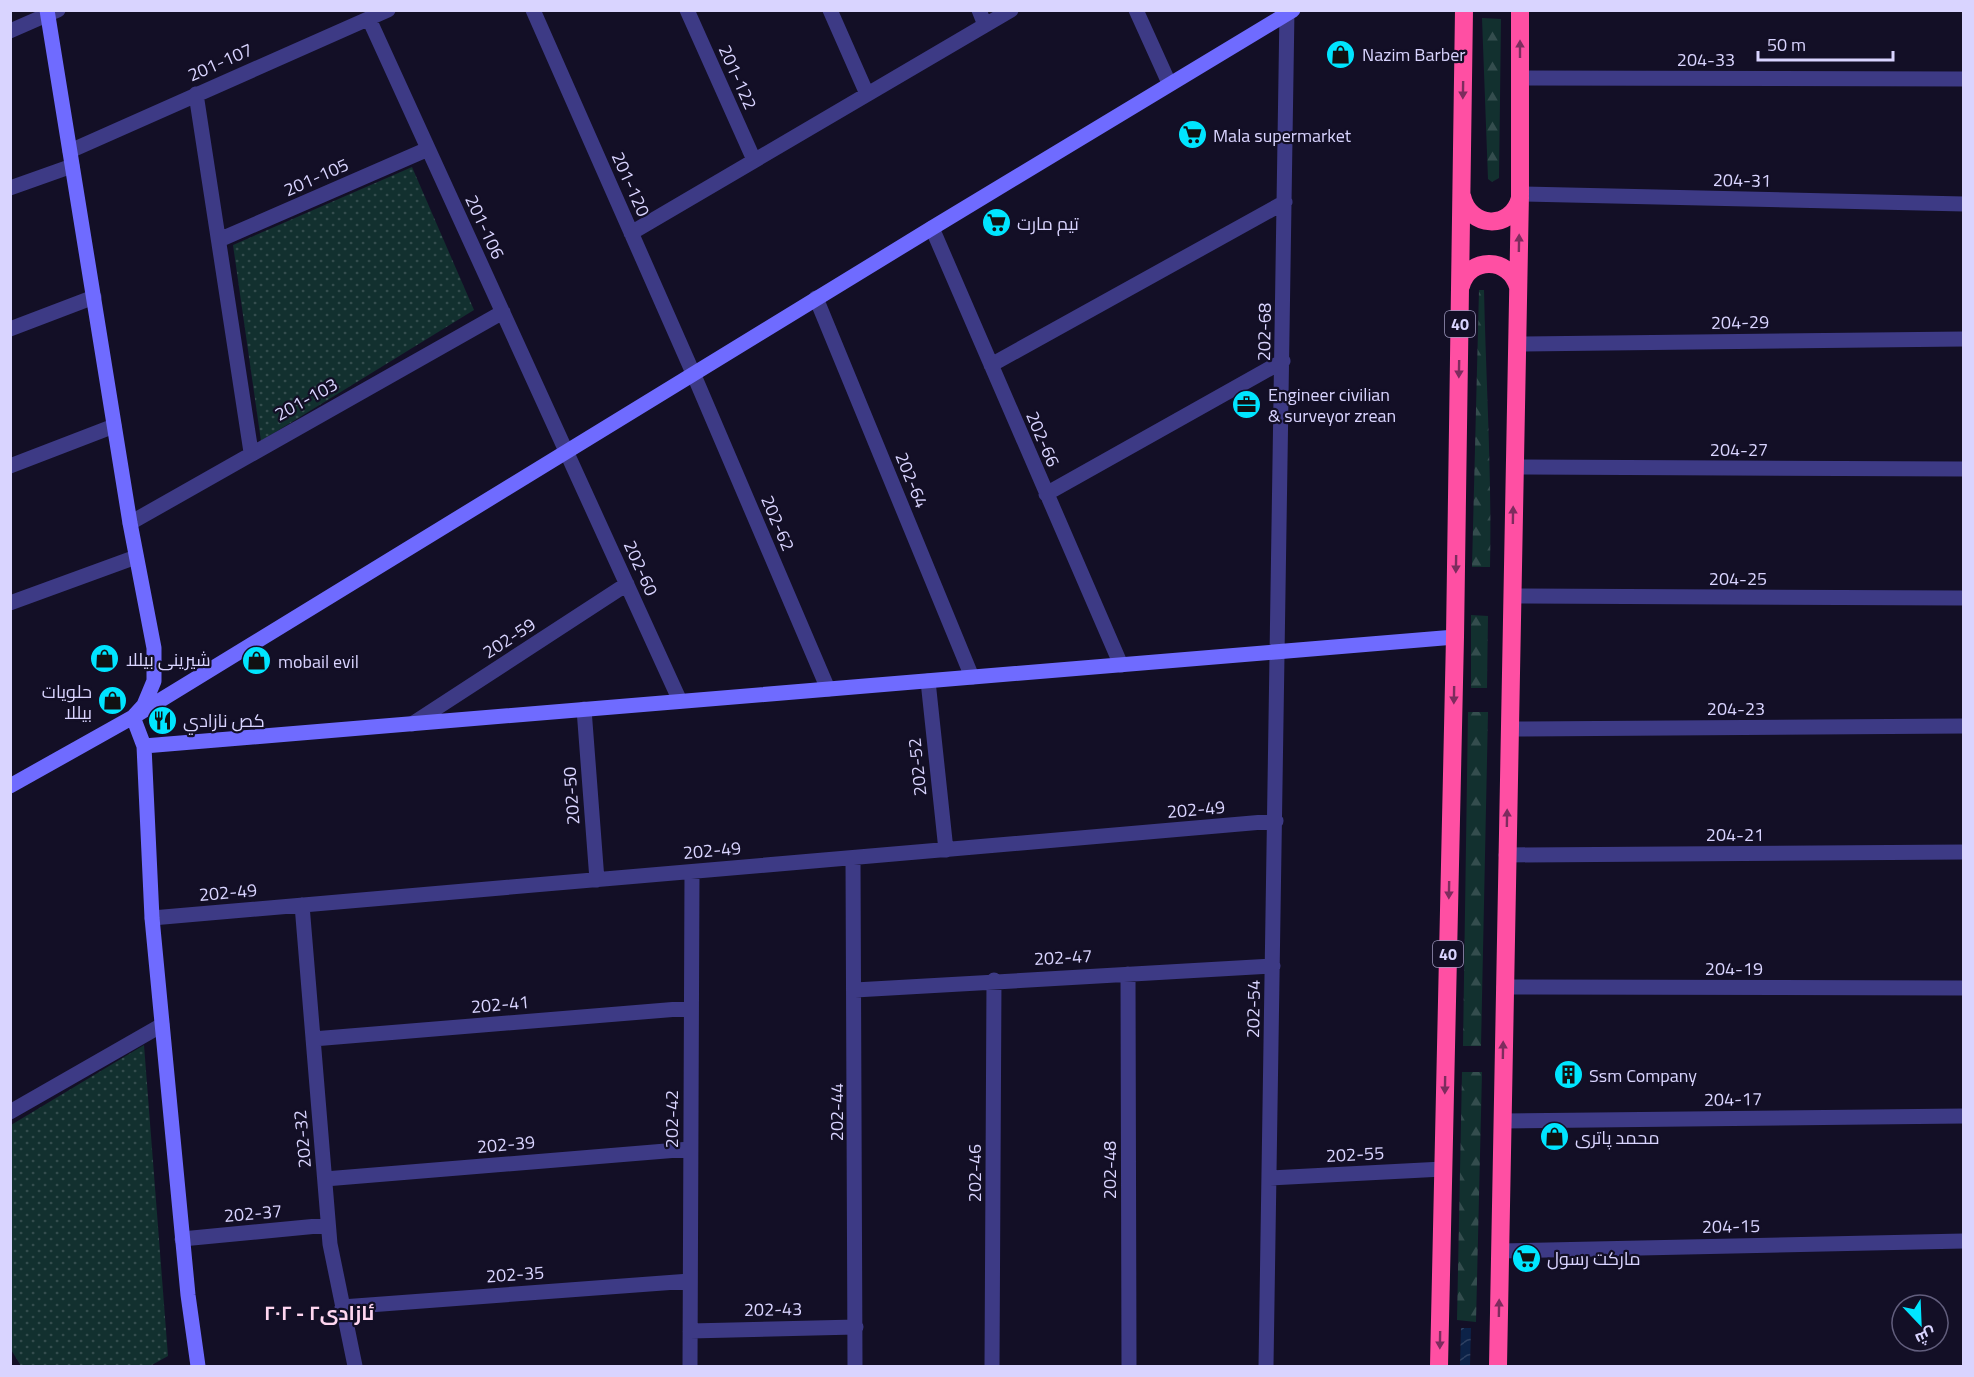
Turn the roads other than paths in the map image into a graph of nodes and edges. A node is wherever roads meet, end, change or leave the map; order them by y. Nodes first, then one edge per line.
1 (388, 10) edge
2 (533, 10) edge
3 (687, 10) edge
4 (830, 10) edge
5 (979, 10) edge
6 (1011, 10) edge
7 (1136, 10) edge
8 (1464, 10) edge
9 (1520, 10) edge
10 (51, 12) edge
11 (1289, 12) edge
12 (369, 19) junction
13 (985, 26) junction
14 (10, 31) edge
15 (1520, 78) junction
16 (1964, 79) edge
17 (1169, 83) junction
18 (196, 94) junction
19 (867, 94) junction
20 (428, 149) junction
21 (71, 159) junction
22 (754, 160) junction
23 (10, 188) edge
24 (1461, 194) junction
25 (1520, 194) junction
26 (1285, 202) junction
27 (1964, 204) edge
28 (932, 228) junction
29 (631, 233) junction
30 (219, 240) junction
31 (1460, 289) junction
32 (1518, 295) junction
33 (94, 297) junction
34 (816, 298) junction
35 (503, 312) junction
36 (10, 329) edge
37 (1964, 339) edge
38 (1517, 344) junction
39 (1283, 361) junction
40 (991, 365) junction
41 (693, 373) junction
42 (114, 426) junction
43 (566, 451) junction
44 (251, 452) junction
45 (10, 466) edge
46 (1515, 467) junction
47 (1964, 470) edge
48 (1046, 494) junction
49 (129, 523) junction
50 (136, 557) junction
51 (627, 585) junction
52 (1512, 596) junction
53 (1964, 598) edge
54 (10, 603) edge
55 (1455, 637) junction
56 (1279, 651) junction
57 (1121, 665) junction
58 (972, 677) junction
59 (928, 681) junction
60 (828, 689) junction
61 (680, 701) junction
62 (584, 709) junction
63 (133, 717) junction
64 (412, 724) junction
65 (1964, 726) edge
66 (1509, 729) junction
67 (144, 746) junction
68 (10, 786) edge
69 (1276, 821) junction
70 (946, 850) junction
71 (1964, 852) edge
72 (1506, 855) junction
73 (853, 858) junction
74 (692, 872) junction
75 (597, 880) junction
76 (302, 905) junction
77 (152, 918) junction
78 (1273, 966) junction
79 (1128, 974) junction
80 (994, 980) junction
81 (1504, 987) junction
82 (1964, 988) edge
83 (855, 990) junction
84 (691, 1008) junction
85 (162, 1025) junction
86 (313, 1039) junction
87 (10, 1112) edge
88 (1964, 1116) edge
89 (1502, 1121) junction
90 (690, 1149) junction
91 (1443, 1169) junction
92 (1269, 1178) junction
93 (325, 1179) junction
94 (328, 1225) junction
95 (182, 1239) junction
96 (1964, 1241) edge
97 (1500, 1251) junction
98 (690, 1281) junction
99 (342, 1307) junction
100 (856, 1327) junction
101 (690, 1330) junction
102 (198, 1366) edge
103 (355, 1366) edge
104 (690, 1366) edge
105 (855, 1366) edge
106 (992, 1366) edge
107 (1129, 1366) edge
108 (1266, 1366) edge
109 (1439, 1366) edge
110 (1498, 1366) edge

1 - 12 street, 201-107
2 - 29 street, 201-120
3 - 22 street, 201-122
4 - 19 street
5 - 13 street
6 - 13 street
7 - 17 street
8 -> 24 highway, 40
15 -> 9 highway
10 - 14 street
10 - 21 street
11 - 17 street
11 - 26 street, 202-68
12 - 18 street, 201-107
12 - 20 street, 201-106
13 - 19 street
15 - 16 street, 204-33
15 - 25 highway
17 - 28 street
18 - 21 street, 201-107
18 - 30 street
19 - 22 street
20 - 30 street, 201-105
20 - 35 street, 201-106
21 - 23 street, 201-107
21 - 33 street
22 - 29 street
24 - 25 highway
24 - 31 highway, 40
25 - 27 street, 204-31
32 -> 25 highway
26 - 39 street, 202-68
26 - 40 street
28 - 34 street
28 - 40 street, 202-66
29 - 41 street, 201-120
30 - 44 street
31 - 32 highway
31 -> 55 highway, 40
32 - 38 highway
33 - 36 street
33 - 42 street
34 - 41 street
34 - 58 street, 202-64
35 - 43 street, 201-106
35 - 44 street, 201-103
37 - 38 street, 204-29
38 - 46 highway
39 - 48 street
39 - 56 street, 202-68
40 - 48 street, 202-66
41 - 43 street
41 - 60 street, 202-62
42 - 45 street
42 - 49 street
43 - 51 street, 202-60
43 - 63 street
44 - 49 street, 201-103
46 - 47 street, 204-27
52 -> 46 highway
48 - 57 street, 202-66
49 - 50 street
50 - 54 street
50 - 63 street
51 - 61 street, 202-60
51 - 64 street, 202-59
52 - 53 street, 204-25
52 - 66 highway
55 - 56 street
55 -> 91 highway, 40
56 - 57 street
56 - 69 street, 202-54
57 - 58 street
58 - 59 street
59 - 60 street
59 - 70 street, 202-52
60 - 61 street
61 - 62 street
62 - 64 street
62 - 75 street, 202-50
63 - 67 street
63 - 68 street
64 - 67 street
65 - 66 street, 204-23
72 -> 66 highway
67 - 77 street
69 - 70 street, 202-49
69 - 78 street, 202-54
70 - 73 street, 202-49
71 - 72 street, 204-21
72 - 81 highway
73 - 74 street, 202-49
73 - 83 street, 202-44
74 - 75 street, 202-49
74 - 84 street, 202-42
75 - 76 street, 202-49
76 - 77 street, 202-49
76 - 86 street, 202-32
77 - 85 street
78 - 79 street, 202-47
78 - 92 street, 202-54
79 - 80 street, 202-47
79 - 107 street, 202-48
80 - 83 street, 202-47
80 - 106 street, 202-46
81 - 82 street, 204-19
89 -> 81 highway
83 - 100 street, 202-44
84 - 86 street, 202-41
84 - 90 street, 202-42
85 - 87 street
85 - 95 street
86 - 93 street, 202-32
88 - 89 street, 204-17
89 - 97 highway
90 - 93 street, 202-39
90 - 98 street, 202-42
91 - 92 street, 202-55
91 -> 109 highway, 40
92 - 108 street, 202-54
93 - 94 street, 202-32
94 - 95 street, 202-37
94 - 99 street, 202-32
95 - 102 street
96 - 97 street, 204-15
110 -> 97 highway
98 - 99 street, 202-35
98 - 101 street, 202-42
99 - 103 street, 202-32
100 - 101 street, 202-43
100 - 105 street, 202-44
101 - 104 street, 202-42

